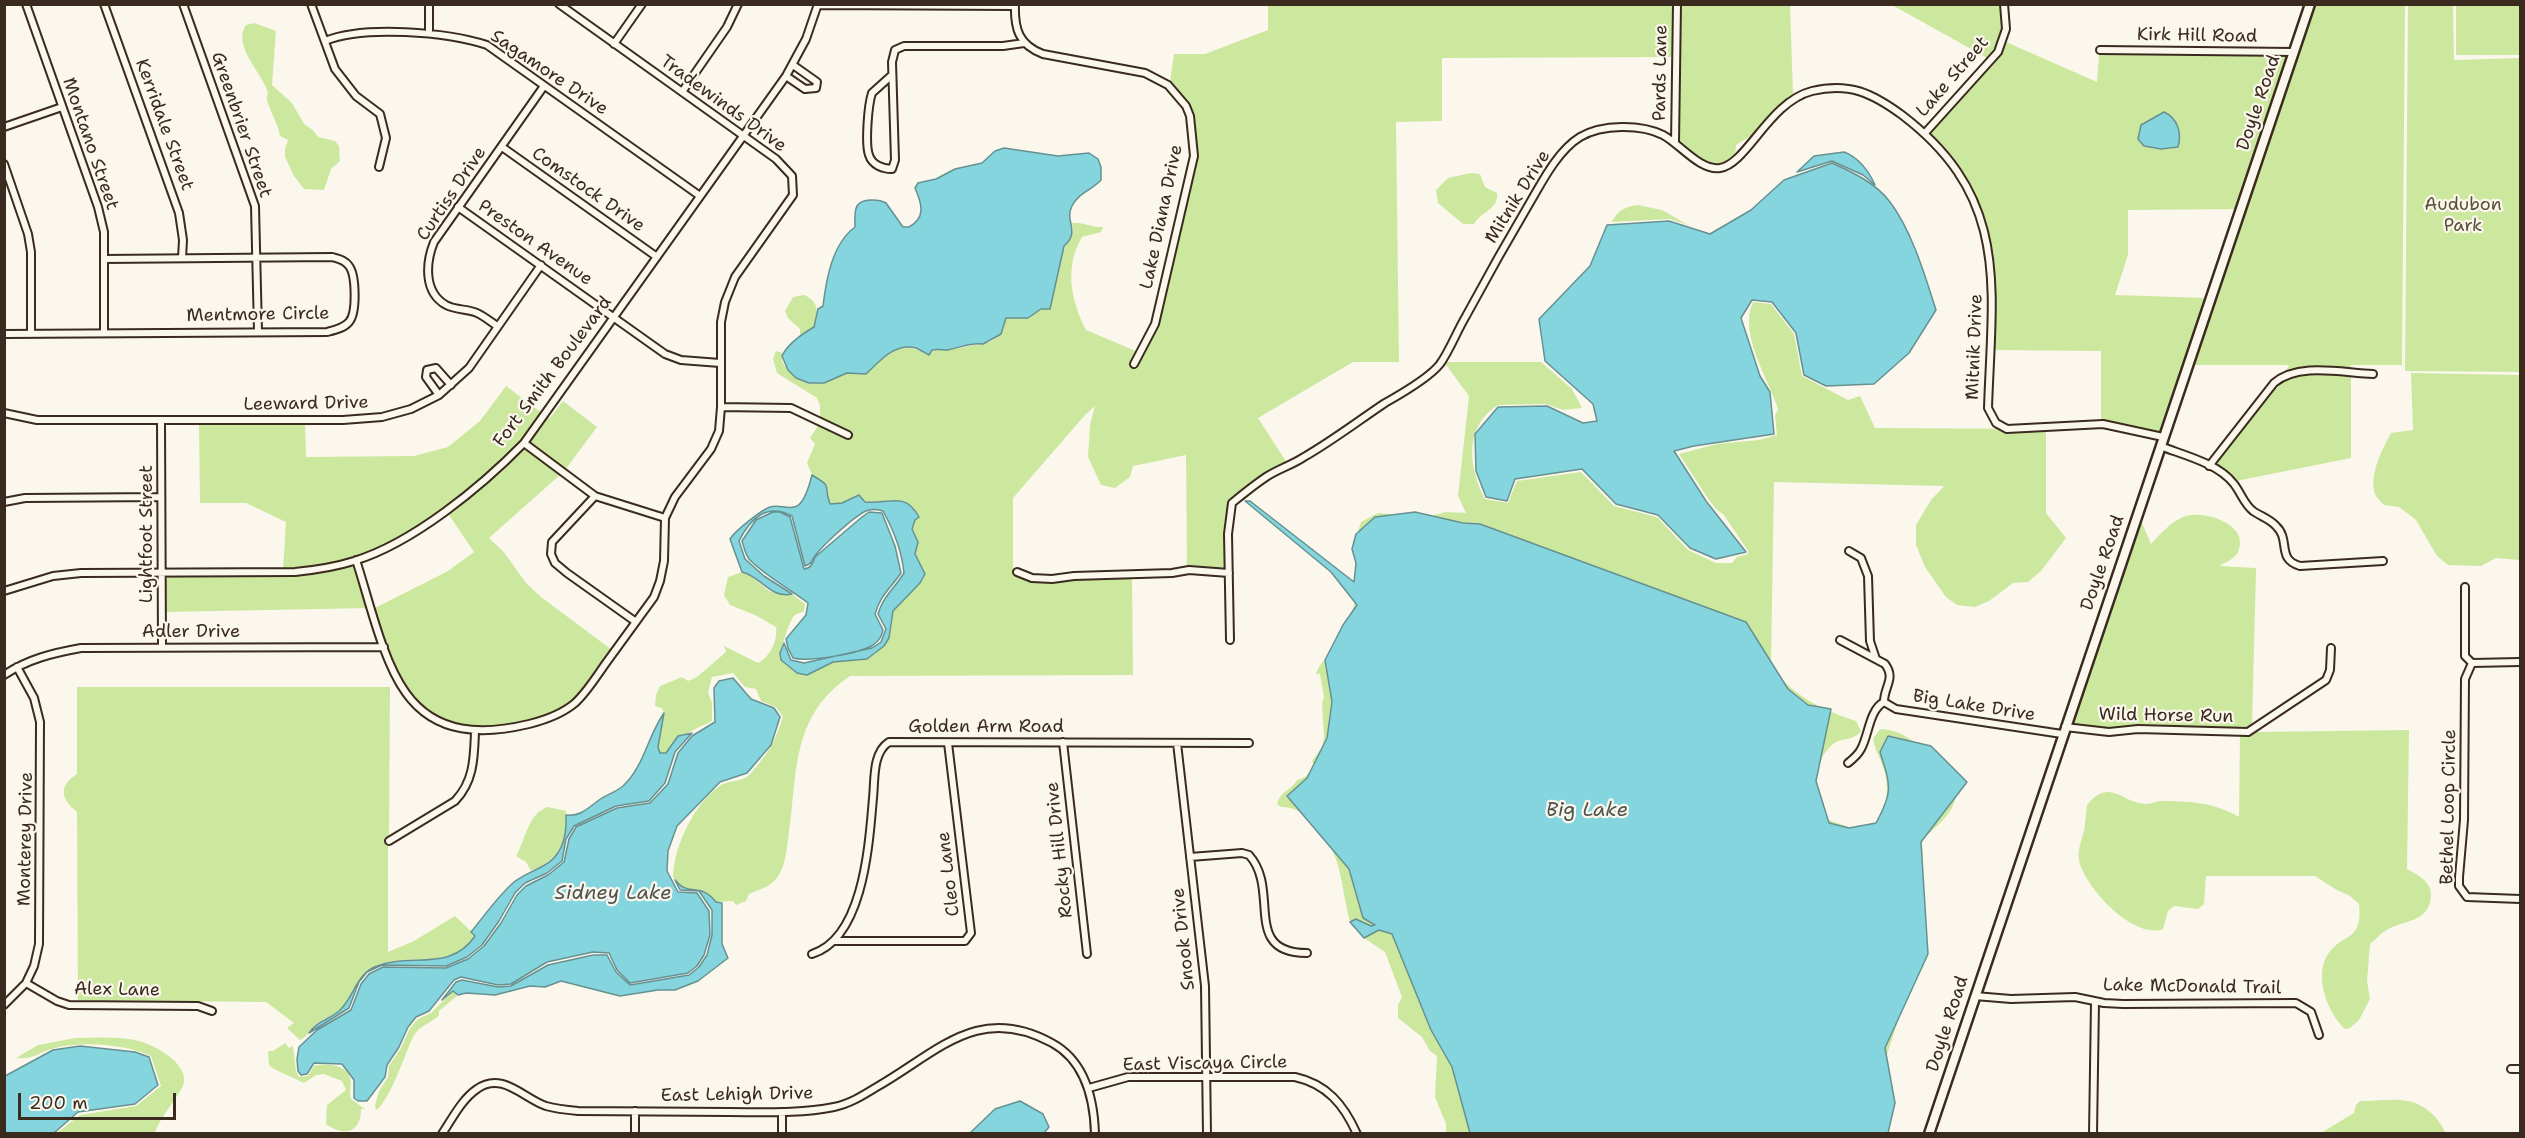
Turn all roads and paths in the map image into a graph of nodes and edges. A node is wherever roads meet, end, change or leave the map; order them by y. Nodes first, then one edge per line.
1 (26, 4) edge
2 (104, 4) edge
3 (183, 4) edge
4 (311, 4) edge
5 (429, 4) edge
6 (559, 4) edge
7 (642, 4) edge
8 (738, 4) edge
9 (1677, 4) edge
10 (2004, 4) edge
11 (2310, 4) edge
12 (818, 5) edge
13 (1015, 5) edge
14 (429, 33) junction
15 (325, 41) junction
16 (1024, 43) junction
17 (614, 44) junction
18 (2100, 50) dead end
19 (2294, 52) junction
20 (793, 65) junction
21 (892, 75) junction
22 (786, 76) junction
23 (544, 86) junction
24 (682, 92) junction
25 (62, 107) junction
26 (4, 127) edge
27 (1925, 133) junction
28 (743, 136) junction
29 (1675, 142) junction
30 (502, 147) junction
31 (4, 164) edge
32 (379, 167) dead end
33 (700, 196) junction
34 (458, 207) junction
35 (257, 257) junction
36 (657, 257) junction
37 (182, 258) junction
38 (104, 259) junction
39 (541, 265) junction
40 (614, 317) junction
41 (497, 326) junction
42 (258, 331) junction
43 (104, 332) junction
44 (31, 333) junction
45 (4, 334) edge
46 (720, 363) junction
47 (1134, 364) dead end
48 (2373, 374) dead end
49 (451, 385) junction
50 (439, 395) junction
51 (721, 407) junction
52 (4, 413) edge
53 (161, 421) junction
54 (848, 435) dead end
55 (2162, 442) junction
56 (524, 443) junction
57 (2209, 466) junction
58 (595, 496) junction
59 (161, 497) junction
60 (4, 502) edge
61 (665, 518) junction
62 (1849, 551) dead end
63 (356, 560) junction
64 (2383, 561) dead end
65 (162, 572) junction
66 (1017, 572) dead end
67 (1228, 573) junction
68 (2465, 587) dead end
69 (4, 591) edge
70 (636, 622) junction
71 (1230, 640) dead end
72 (1840, 640) dead end
73 (162, 647) junction
74 (384, 647) junction
75 (2331, 648) dead end
76 (1876, 659) junction
77 (2472, 663) junction
78 (2520, 663) edge
79 (17, 667) junction
80 (4, 675) edge
81 (1884, 702) junction
82 (2063, 731) junction
83 (475, 732) junction
84 (1063, 742) junction
85 (948, 743) junction
86 (1177, 743) junction
87 (1249, 743) dead end
88 (1848, 763) dead end
89 (389, 841) dead end
90 (1190, 857) junction
91 (2520, 898) edge
92 (834, 941) junction
93 (1307, 953) dead end
94 (812, 954) dead end
95 (1087, 954) dead end
96 (26, 983) junction
97 (1975, 996) junction
98 (2095, 1002) junction
99 (4, 1005) edge
100 (212, 1011) dead end
101 (2319, 1035) dead end
102 (2511, 1069) dead end
103 (2520, 1069) edge
104 (1206, 1077) junction
105 (1089, 1088) junction
106 (635, 1111) junction
107 (782, 1112) junction
108 (442, 1134) edge
109 (635, 1134) edge
110 (782, 1134) edge
111 (1095, 1134) edge
112 (1207, 1134) edge
113 (1357, 1134) edge
114 (1929, 1134) edge
115 (2093, 1134) edge

1 - 25 street, Montano Street
2 - 37 street, Kerridale Street
3 - 35 street, Greenbrier Street
4 - 15 street
5 - 14 street
6 - 17 street, Tradewinds Drive
7 - 17 street
8 - 24 street
9 - 29 street, Pards Lane
10 - 27 street, Lake Street
11 - 19 main road, Doyle Road
12 - 13 street
12 - 20 street, Fort Smith Boulevard
13 - 16 street
14 - 15 street, Sagamore Drive
14 - 23 street, Sagamore Drive
15 - 32 street
16 - 21 street
16 - 47 street, Lake Diana Drive
17 - 24 street, Tradewinds Drive
18 - 19 street, Kirk Hill Road
19 - 55 main road, Doyle Road
20 - 22 street, Fort Smith Boulevard
20 - 22 street
21 - 21 street
22 - 28 street, Fort Smith Boulevard
23 - 30 street, Curtiss Drive
23 - 33 street, Sagamore Drive
24 - 28 street, Tradewinds Drive
25 - 26 street
25 - 38 street, Montano Street
27 - 29 street, Mitnik Drive
27 - 55 street, Mitnik Drive
28 - 33 street, Fort Smith Boulevard
28 - 46 street, Tradewinds Drive
29 - 67 street, Mitnik Drive
30 - 34 street, Curtiss Drive
30 - 36 street, Comstock Drive
31 - 44 street
33 - 36 street, Fort Smith Boulevard
34 - 39 street, Preston Avenue
34 - 41 street, Curtiss Drive
35 - 37 street, Mentmore Circle
35 - 42 street, Greenbrier Street
35 - 42 street, Mentmore Circle
36 - 40 street, Fort Smith Boulevard
37 - 38 street, Mentmore Circle
38 - 43 street, Montano Street
39 - 40 street, Preston Avenue
39 - 41 street, Leeward Drive
40 - 46 street, Preston Avenue
40 - 56 street, Fort Smith Boulevard
41 - 49 street, Leeward Drive
42 - 43 street, Mentmore Circle
43 - 44 street, Mentmore Circle
44 - 45 street, Mentmore Circle
46 - 51 street, Tradewinds Drive
48 - 57 street
49 - 50 street, Leeward Drive
49 - 50 street
50 - 53 street, Leeward Drive
51 - 54 street
51 - 61 street, Tradewinds Drive
52 - 53 street, Leeward Drive
53 - 59 street, Lightfoot Street
55 - 57 street, Mitnik Drive
55 - 82 main road, Doyle Road
56 - 58 street
56 - 63 street, Fort Smith Boulevard
57 - 64 street, Mitnik Drive
58 - 61 street
58 - 70 street
59 - 60 street
59 - 65 street, Lightfoot Street
61 - 70 street, Tradewinds Drive
62 - 76 street
63 - 65 street, Fort Smith Boulevard
63 - 74 street, Tradewinds Drive
65 - 69 street, Fort Smith Boulevard
65 - 73 street, Lightfoot Street
66 - 67 street
67 - 71 street, Mitnik Drive
68 - 77 street, Bethel Loop Circle
70 - 83 street, Tradewinds Drive
72 - 76 street
73 - 74 street, Adler Drive
73 - 79 street, Adler Drive
74 - 83 street, Tradewinds Drive
75 - 82 street, Wild Horse Run
76 - 81 street
77 - 78 street
77 - 91 street, Bethel Loop Circle
79 - 80 street, Adler Drive
79 - 96 street, Monterey Drive
81 - 82 street, Big Lake Drive
81 - 88 street
82 - 97 main road, Doyle Road
83 - 89 street
84 - 85 street, Golden Arm Road
84 - 86 street, Golden Arm Road
84 - 95 street, Rocky Hill Drive
85 - 92 street, Golden Arm Road
85 - 92 street, Cleo Lane
86 - 87 street, Golden Arm Road
86 - 90 street, Snook Drive
90 - 93 street
90 - 104 street, Snook Drive
92 - 94 street, Golden Arm Road
96 - 99 street, Monterey Drive
96 - 100 street, Alex Lane
97 - 98 street, Lake McDonald Trail
97 - 114 main road, Doyle Road
98 - 101 street, Lake McDonald Trail
98 - 115 street
102 - 103 street
104 - 105 street, East Viscaya Circle
104 - 112 street, Snook Drive
104 - 113 street, East Viscaya Circle
105 - 107 street, East Lehigh Drive
105 - 111 street
106 - 107 street, East Lehigh Drive
106 - 108 street, East Lehigh Drive
106 - 109 street
107 - 110 street

